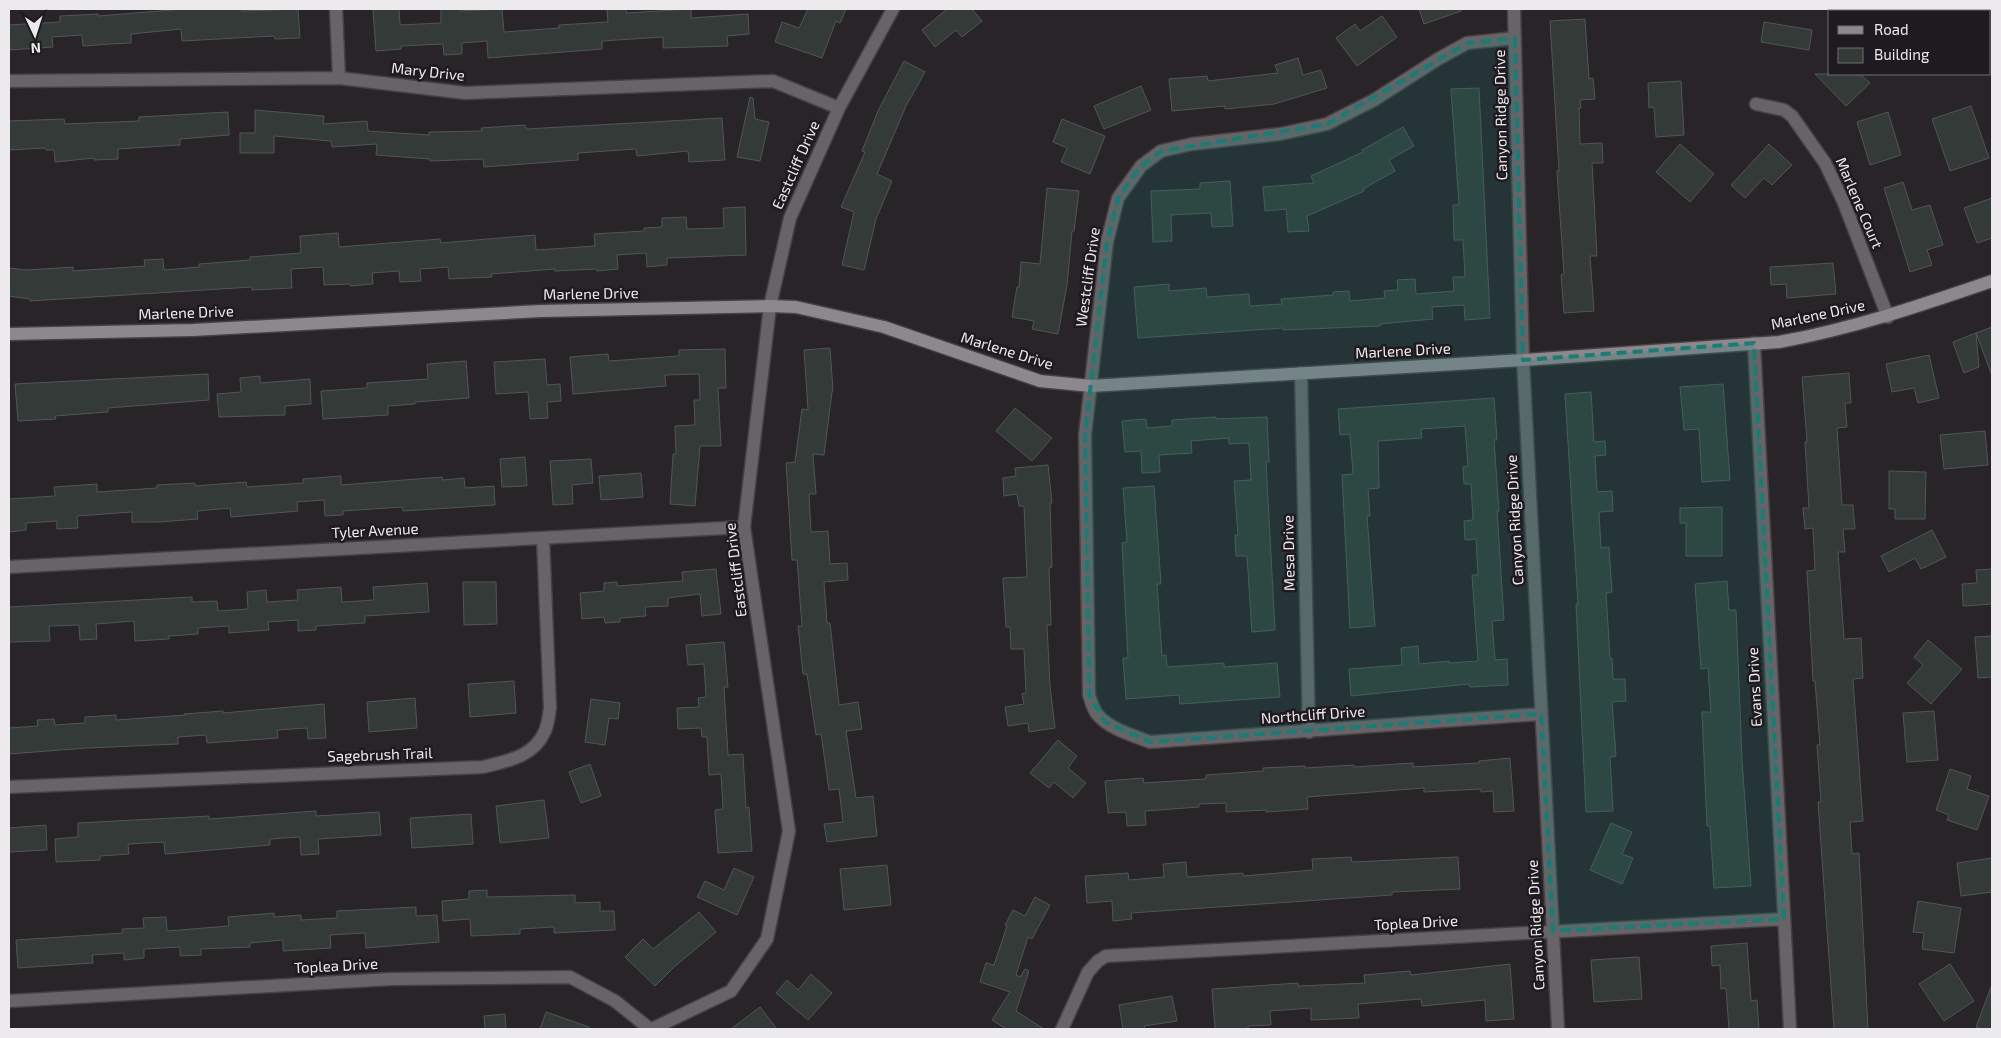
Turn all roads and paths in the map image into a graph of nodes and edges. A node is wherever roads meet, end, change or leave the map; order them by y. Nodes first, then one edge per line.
1 (336, 9) edge
2 (893, 9) edge
3 (1514, 9) edge
4 (1515, 38) junction
5 (339, 78) junction
6 (9, 82) edge
7 (1756, 104) dead end
8 (840, 108) junction
9 (1992, 281) edge
10 (770, 306) junction
11 (1888, 317) junction
12 (9, 334) edge
13 (1754, 343) junction
14 (1523, 360) junction
15 (1301, 373) junction
16 (1090, 386) junction
17 (744, 527) junction
18 (543, 538) junction
19 (9, 567) edge
20 (1096, 712) joint
21 (1540, 714) junction
22 (1309, 732) junction
23 (9, 786) edge
24 (1784, 919) junction
25 (1552, 932) junction
26 (9, 1001) edge
27 (651, 1029) edge
28 (1062, 1029) edge
29 (1558, 1029) edge
30 (1790, 1029) edge

1 - 5 street
2 - 8 street, Eastcliff Drive
3 - 4 street, Canyon Ridge Drive
4 - 14 street, Canyon Ridge Drive
4 - 16 street, Westcliff Drive
5 - 6 street, Mary Drive
5 - 8 street, Mary Drive
7 - 11 street, Marlene Court
8 - 10 street, Eastcliff Drive
9 - 11 street, Marlene Drive
10 - 12 street, Marlene Drive
10 - 16 street, Marlene Drive
10 - 17 street, Eastcliff Drive
11 - 13 street, Marlene Drive
13 - 14 street, Marlene Drive
13 - 24 street, Evans Drive
14 - 15 street, Marlene Drive
14 - 21 street, Canyon Ridge Drive
15 - 16 street, Marlene Drive
15 - 22 street, Mesa Drive
16 - 20 street, Westcliff Drive
17 - 18 street, Tyler Avenue
17 - 27 street, Eastcliff Drive
18 - 19 street, Tyler Avenue
18 - 23 street, Sagebrush Trail
20 - 22 street, Northcliff Drive
21 - 22 street, Northcliff Drive
21 - 25 street, Canyon Ridge Drive
24 - 25 street, Toplea Drive
24 - 30 street, Evans Drive
25 - 28 street, Toplea Drive
25 - 29 street, Canyon Ridge Drive
26 - 27 street, Toplea Drive

